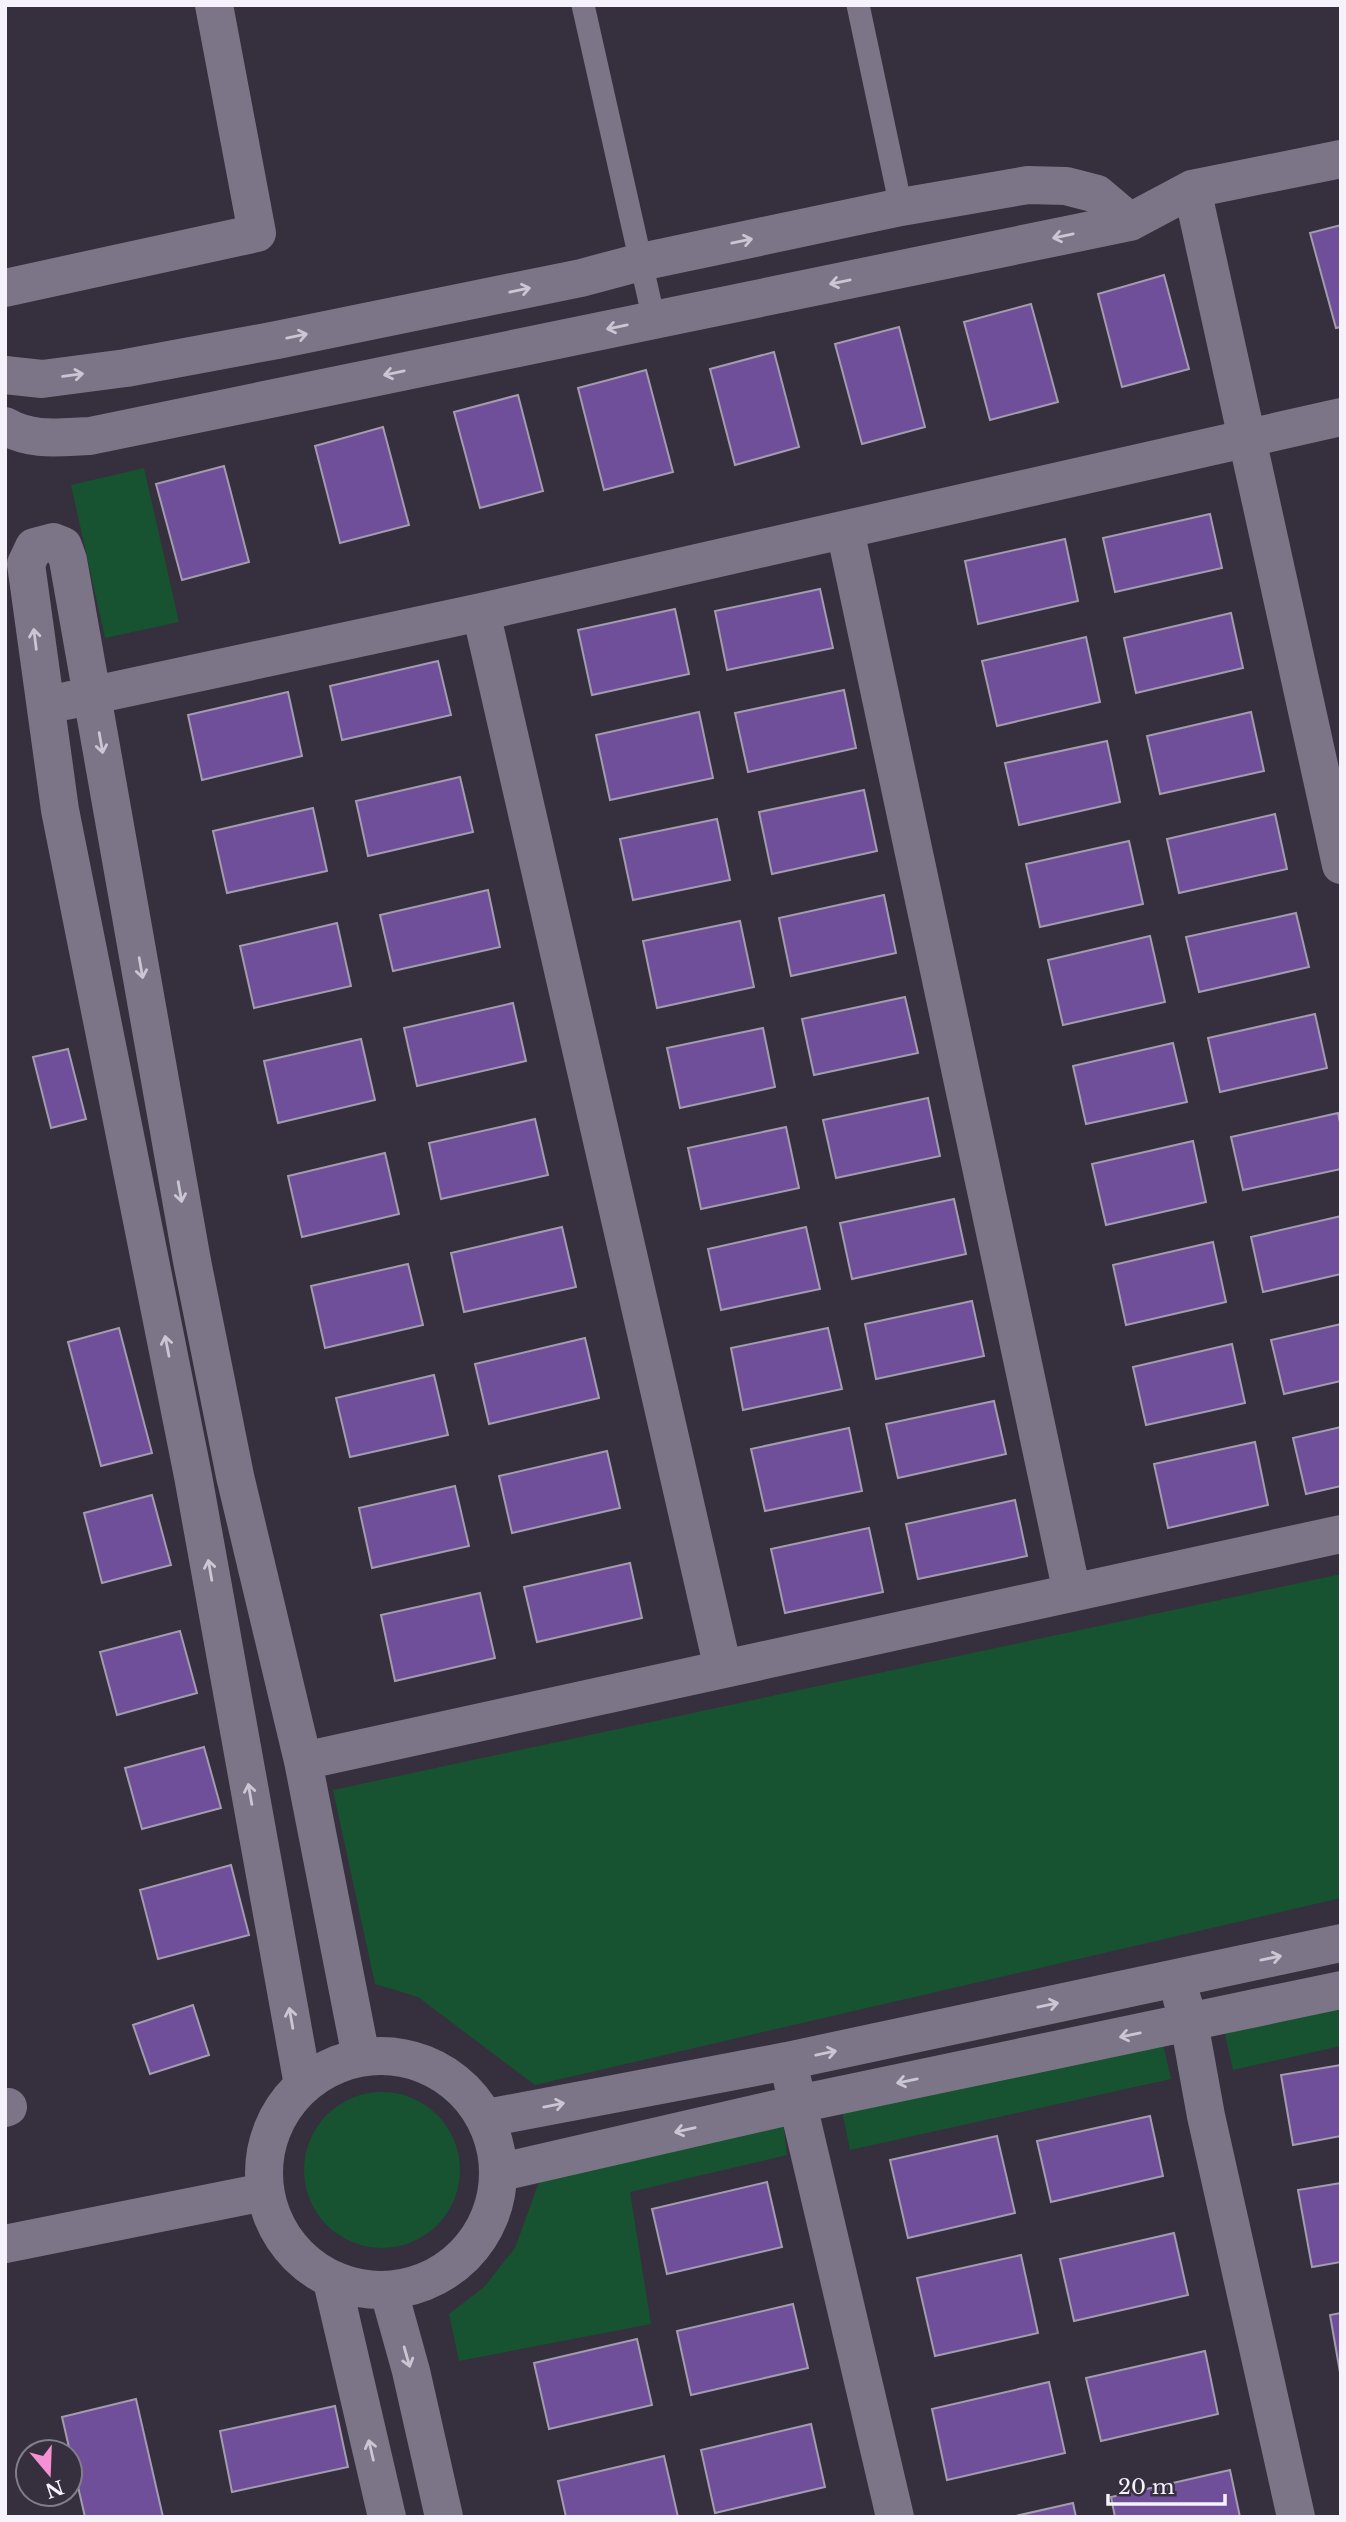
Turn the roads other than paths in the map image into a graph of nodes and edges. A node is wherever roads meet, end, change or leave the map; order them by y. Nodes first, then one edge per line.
1 (214, 5) edge
2 (583, 5) edge
3 (858, 5) edge
4 (1341, 159) edge
5 (1192, 189) junction
6 (901, 207) junction
7 (1130, 222) junction
8 (641, 262) junction
9 (5, 288) edge
10 (654, 320) junction
11 (5, 375) edge
12 (1341, 417) edge
13 (5, 425) edge
14 (1247, 438) junction
15 (845, 530) junction
16 (481, 612) junction
17 (92, 694) junction
18 (44, 706) junction
19 (1341, 865) edge
20 (1341, 1534) edge
21 (1072, 1593) junction
22 (723, 1669) junction
23 (303, 1762) junction
24 (1341, 1943) edge
25 (1176, 1978) junction
26 (1341, 1990) edge
27 (1189, 2022) junction
28 (361, 2057) junction
29 (787, 2061) junction
30 (303, 2085) junction
31 (798, 2104) junction
32 (487, 2118) junction
33 (501, 2172) junction
34 (264, 2192) junction
35 (5, 2244) edge
36 (332, 2281) junction
37 (389, 2292) junction
38 (387, 2517) edge
39 (444, 2517) edge
40 (895, 2517) edge
41 (1296, 2517) edge

1 - 9 street
2 - 8 lane
3 - 6 lane
4 - 5 street
5 - 7 street
5 - 14 street
6 - 7 street
8 -> 6 street
7 -> 10 street
8 - 10 lane
11 -> 8 street
10 -> 13 street
12 - 14 street
14 - 15 street
14 - 19 street
15 - 16 street
15 - 21 street
16 - 17 street
16 - 22 street
17 - 18 street
18 -> 17 street
17 -> 23 street
30 -> 18 street
20 - 21 street
21 - 22 street
22 - 23 street
23 - 28 street
25 -> 24 street
25 - 27 street
29 -> 25 street
26 - 27 street
27 -> 31 street
27 - 41 street
28 - 30 street
28 - 32 street
29 - 31 street
32 -> 29 street
30 - 34 street
31 -> 33 street
31 - 40 street
32 - 33 street
33 - 37 street
34 - 35 street
34 - 36 street
36 - 37 street
38 -> 36 street
37 -> 39 street

